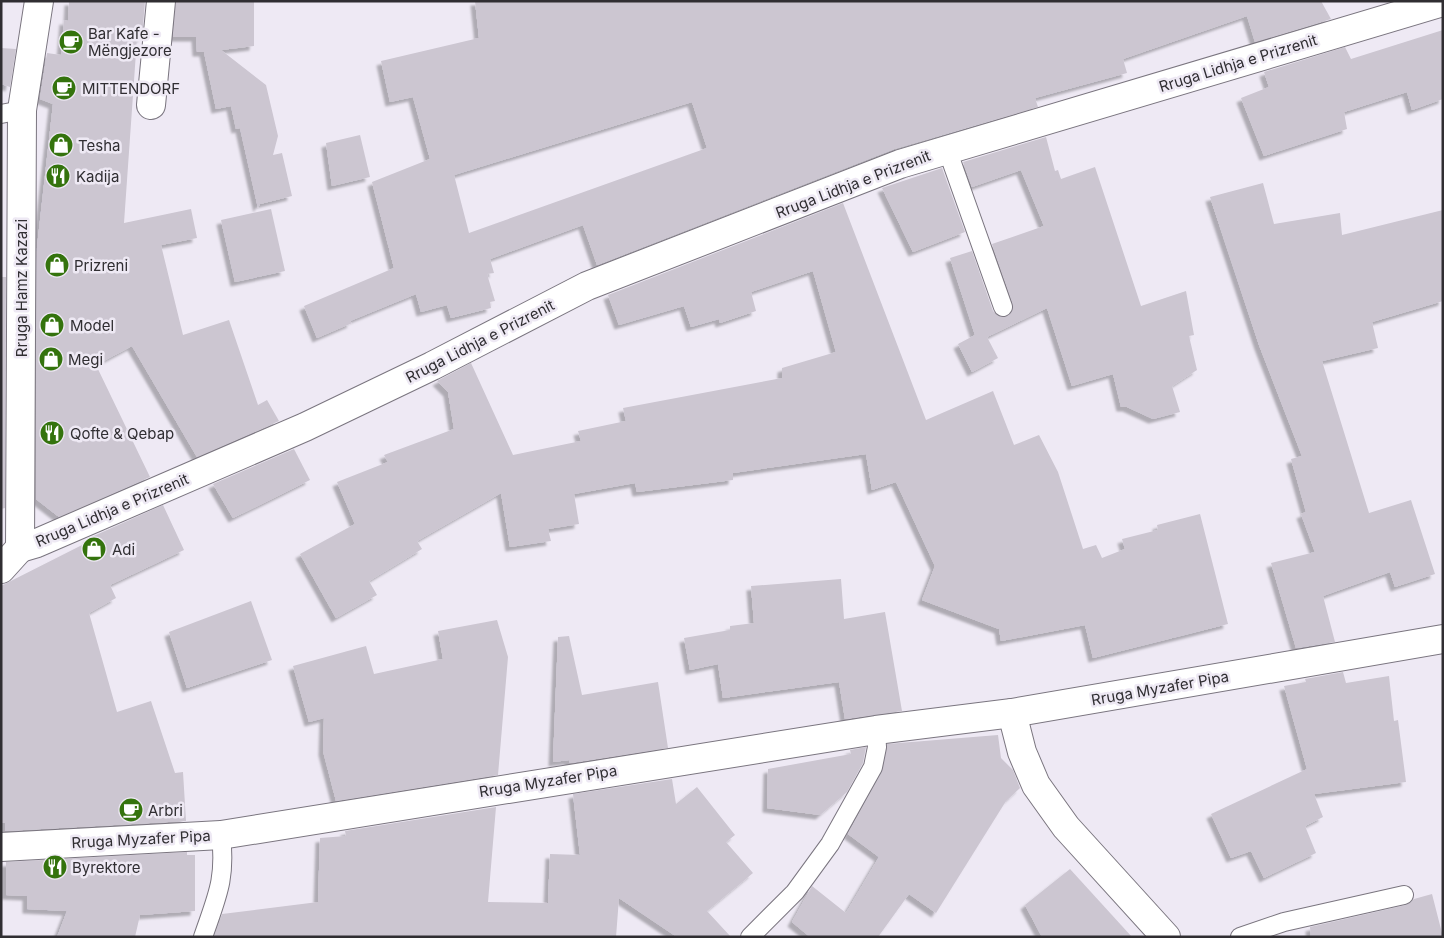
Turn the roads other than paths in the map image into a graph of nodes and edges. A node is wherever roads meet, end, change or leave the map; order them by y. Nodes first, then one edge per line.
1 (39, 1) edge
2 (162, 1) edge
3 (1443, 2) edge
4 (150, 105) dead end
5 (12, 112) edge
6 (947, 149) junction
7 (1003, 308) dead end
8 (20, 548) junction
9 (1, 569) edge
10 (1443, 639) edge
11 (1012, 713) junction
12 (876, 730) junction
13 (221, 835) junction
14 (1, 847) edge
15 (1404, 895) dead end
16 (203, 937) edge
17 (750, 937) edge
18 (1166, 937) edge
19 (1240, 937) edge

1 - 5 street, Rruga Hamz Kazazi
2 - 4 street
3 - 6 street, Rruga Lidhja e Prizrenit
5 - 8 street, Rruga Hamz Kazazi
6 - 7 lane, Rruga Lidhja e Prizrenit
6 - 8 street, Rruga Lidhja e Prizrenit
8 - 9 street
10 - 11 street, Rruga Myzafer Pipa
11 - 12 street, Rruga Myzafer Pipa
11 - 18 street
12 - 13 street, Rruga Myzafer Pipa
12 - 17 lane
13 - 14 street, Rruga Myzafer Pipa
13 - 16 lane, Rruga Myzafer Pipa
15 - 19 lane

